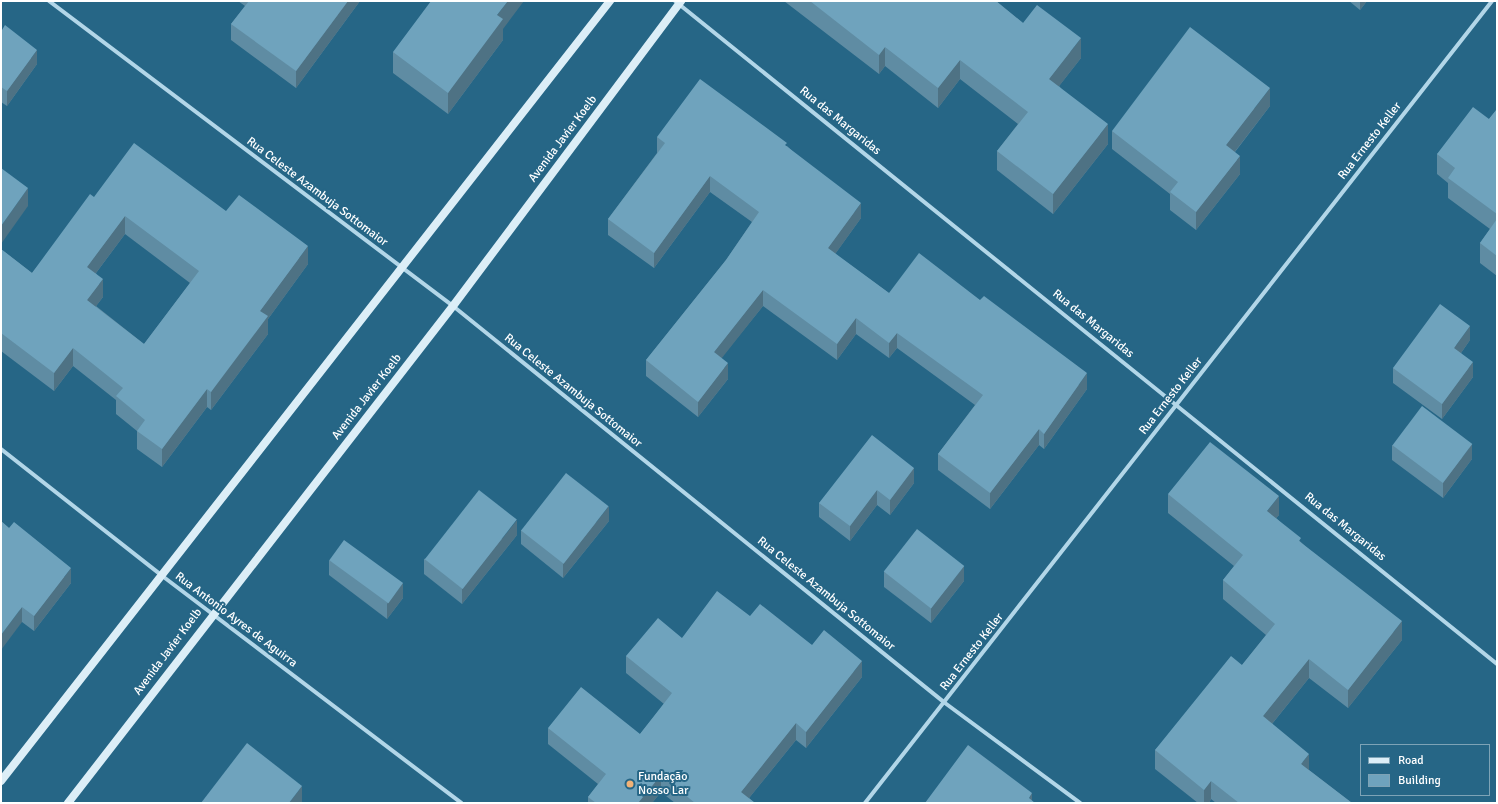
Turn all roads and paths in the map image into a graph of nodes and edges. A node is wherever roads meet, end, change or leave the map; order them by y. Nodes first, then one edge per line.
1 (49, 1) edge
2 (610, 1) edge
3 (1492, 1) edge
4 (678, 2) edge
5 (400, 268) junction
6 (453, 306) junction
7 (1178, 404) junction
8 (1, 449) edge
9 (162, 575) junction
10 (212, 614) junction
11 (1497, 664) edge
12 (945, 702) junction
13 (1, 781) edge
14 (68, 803) edge
15 (461, 803) edge
16 (865, 803) edge
17 (1080, 803) edge

1 - 5 street, Rua Celeste Azambuja Sottomaior
2 - 5 street
3 - 7 street, Rua Ernesto Keller
4 - 6 street, Avenida Javier Koelb
4 - 7 street, Rua das Margaridas
5 - 6 street, Rua Celeste Azambuja Sottomaior
5 - 9 street
6 - 10 street, Avenida Javier Koelb
6 - 12 street, Rua Celeste Azambuja Sottomaior
7 - 11 street, Rua das Margaridas
7 - 12 street, Rua Ernesto Keller
8 - 9 street, Rua Antonio Ayres de Aguirra
9 - 10 street, Rua Antonio Ayres de Aguirra
9 - 13 street
10 - 14 street, Avenida Javier Koelb
10 - 15 street, Rua Antonio Ayres de Aguirra
12 - 16 street, Rua Ernesto Keller
12 - 17 street, Rua Celeste Azambuja Sottomaior

